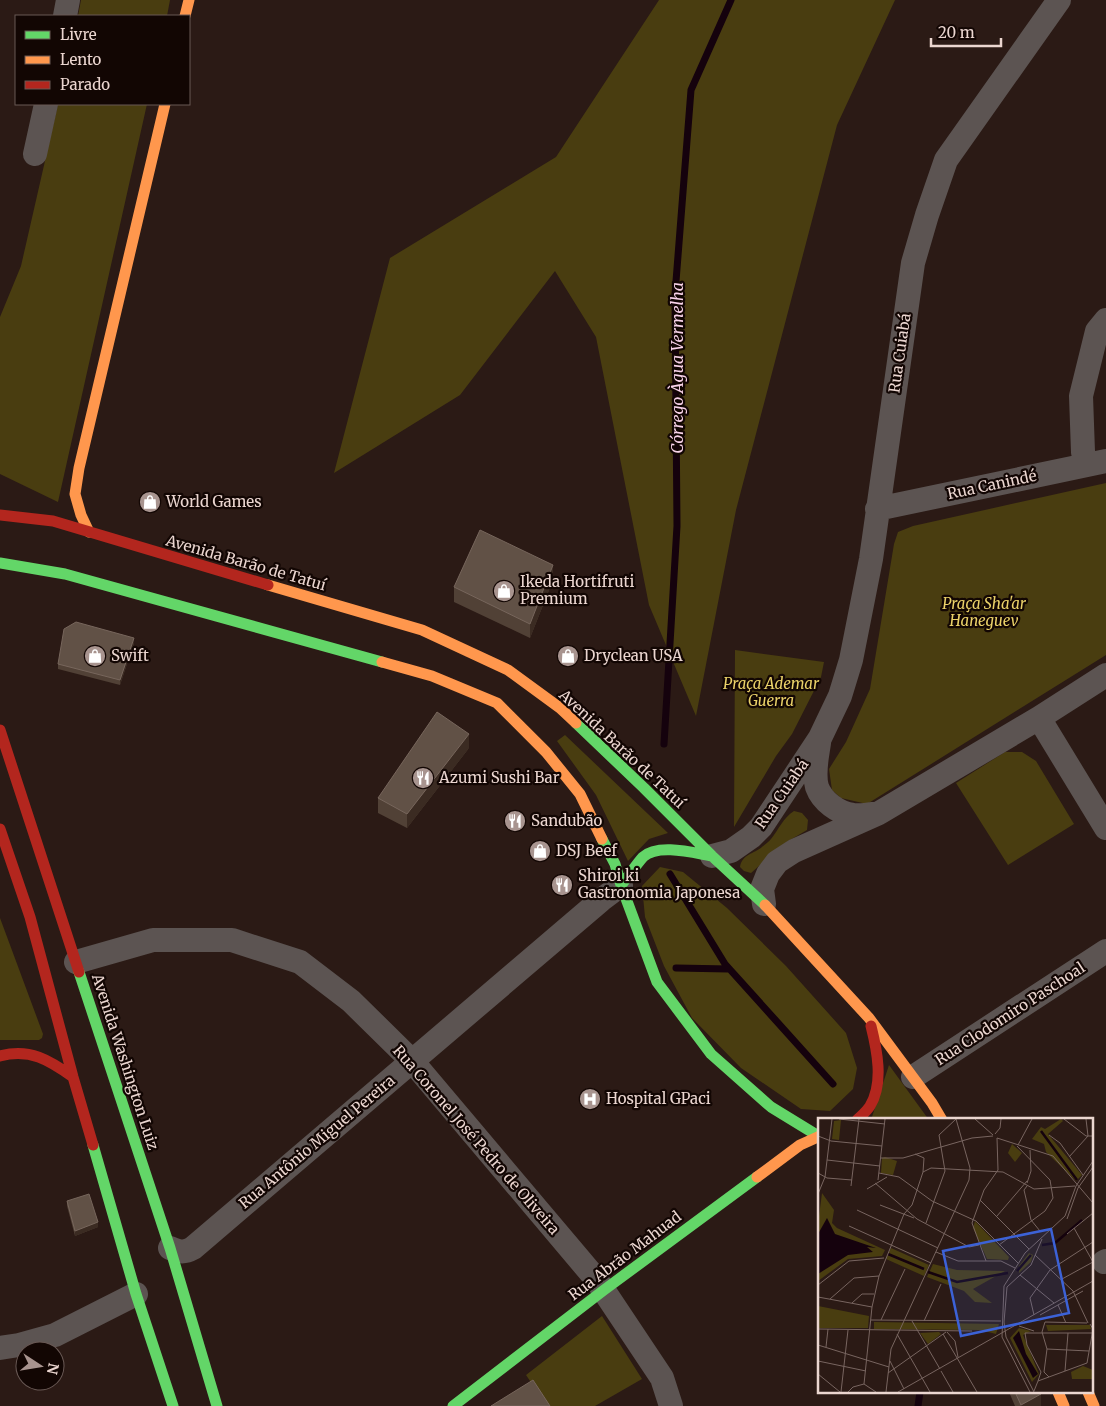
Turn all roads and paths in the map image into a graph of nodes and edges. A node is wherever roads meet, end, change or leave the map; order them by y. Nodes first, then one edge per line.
1 (68, 0) edge
2 (189, 0) edge
3 (1058, 0) edge
4 (65, 15) edge
5 (185, 15) edge
6 (46, 105) edge
7 (165, 105) edge
8 (35, 154) dead end
9 (1106, 320) edge
10 (1096, 463) edge
11 (9, 504) dead end
12 (877, 509) junction
13 (0, 515) edge
14 (53, 521) junction
15 (89, 532) junction
16 (0, 563) edge
17 (1106, 676) edge
18 (1039, 718) junction
19 (0, 730) edge
20 (820, 738) junction
21 (879, 813) junction
22 (1106, 828) edge
23 (0, 830) edge
24 (712, 856) junction
25 (621, 885) junction
26 (764, 904) junction
27 (1106, 951) edge
28 (76, 962) junction
29 (869, 1018) junction
30 (0, 1056) edge
31 (412, 1061) junction
32 (73, 1077) junction
33 (913, 1077) junction
34 (859, 1118) edge
35 (941, 1118) edge
36 (818, 1135) edge
37 (818, 1136) edge
38 (170, 1248) junction
39 (604, 1290) junction
40 (136, 1294) junction
41 (0, 1348) edge
42 (1059, 1394) edge
43 (1089, 1394) edge
44 (173, 1406) edge
45 (217, 1406) edge
46 (453, 1406) edge
47 (671, 1406) edge
48 (1064, 1406) edge
49 (1094, 1406) edge

1 - 4 street
2 - 5 main road
3 - 12 street, Rua Cuiabá
6 - 8 street
7 - 15 main road
9 - 10 street
10 - 12 street, Rua Canindé
11 - 14 main road
12 - 20 street, Rua Cuiabá
13 - 14 main road, Avenida Barão de Tatuí
14 - 15 main road, Avenida Barão de Tatuí
15 - 24 main road, Avenida Barão de Tatuí
16 - 25 main road
17 - 18 street
18 - 21 street
18 - 22 street
19 - 28 main road, Avenida Washington Luiz
20 - 21 street, Rua Cuiabá
20 - 24 street, Rua Cuiabá
21 - 26 street
23 - 32 main road
24 - 25 main road
24 - 26 main road, Avenida Barão de Tatuí
25 - 31 street, Rua Antônio Miguel Pereira
25 - 36 main road
26 - 29 main road, Avenida Barão de Tatuí
27 - 33 street, Rua Clodomiro Paschoal
28 - 31 street, Rua Coronel José Pedro de Oliveira
28 - 38 main road, Avenida Washington Luiz
29 - 33 main road, Avenida Barão de Tatuí
29 - 34 main road
30 - 32 main road
31 - 38 street, Rua Antônio Miguel Pereira
31 - 39 street, Rua Coronel José Pedro de Oliveira
32 - 40 main road
33 - 35 main road, Avenida Barão de Tatuí
37 - 39 main road, Rua Abrão Mahuad
38 - 45 main road, Avenida Washington Luiz
39 - 46 main road, Rua Abrão Mahuad
39 - 47 street, Rua Coronel José Pedro de Oliveira
40 - 41 street
40 - 44 main road
42 - 48 main road
43 - 49 main road

